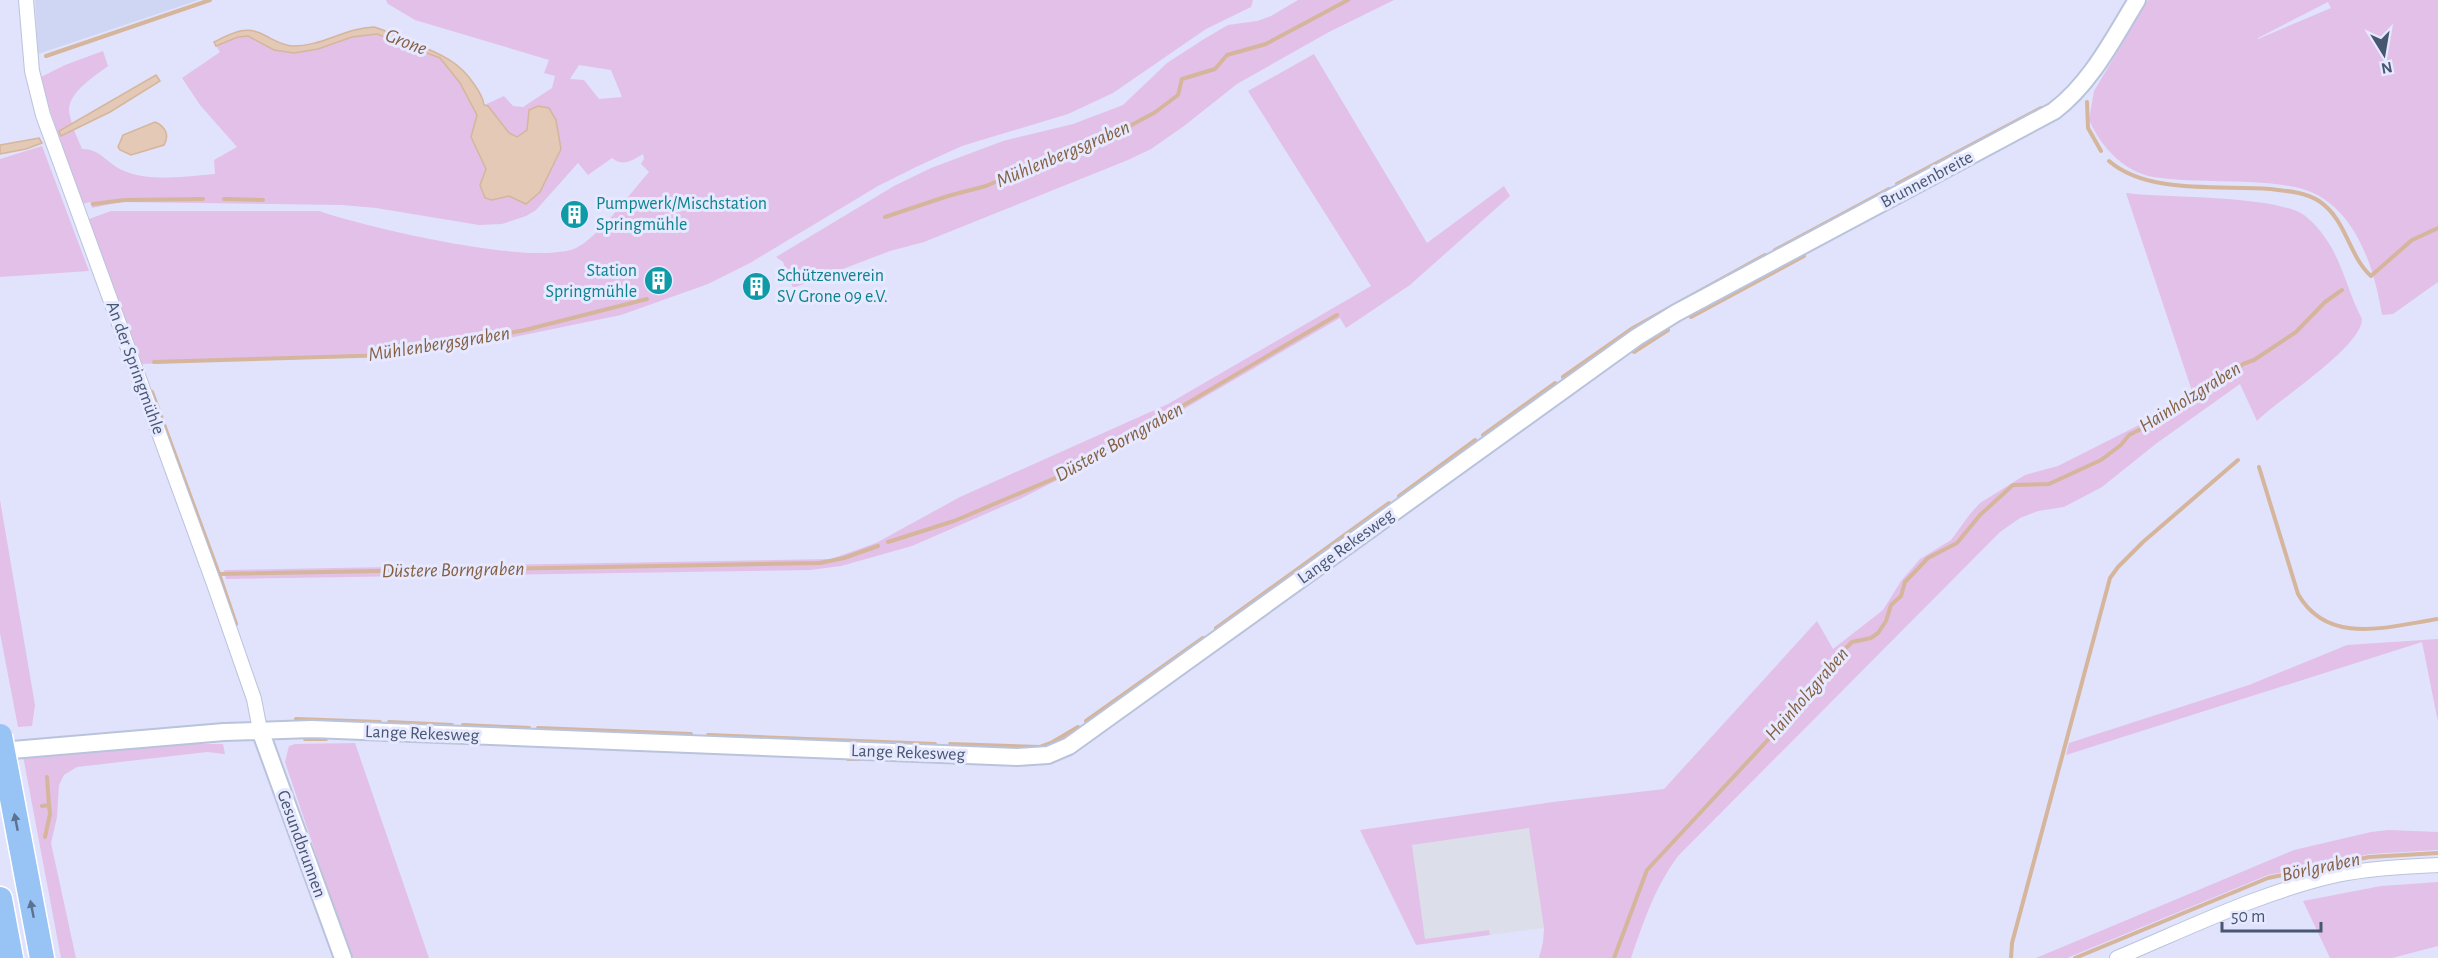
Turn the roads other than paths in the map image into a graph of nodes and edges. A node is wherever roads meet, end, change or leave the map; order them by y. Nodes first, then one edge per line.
1 (2137, 0) edge
2 (28, 1) edge
3 (1676, 313) joint
4 (260, 730) junction
5 (0, 736) edge
6 (0, 751) edge
7 (2438, 865) edge
8 (0, 899) edge
9 (11, 958) edge
10 (42, 958) edge
11 (343, 958) edge
12 (2117, 958) edge

1 - 3 street, Brunnenbreite
2 - 4 street, An der Springmühle
3 - 4 street, Lange Rekesweg
4 - 6 street, Lange Rekesweg
4 - 11 street, Gesundbrunnen
10 -> 5 highway, bridge
7 - 12 street
8 - 9 highway

